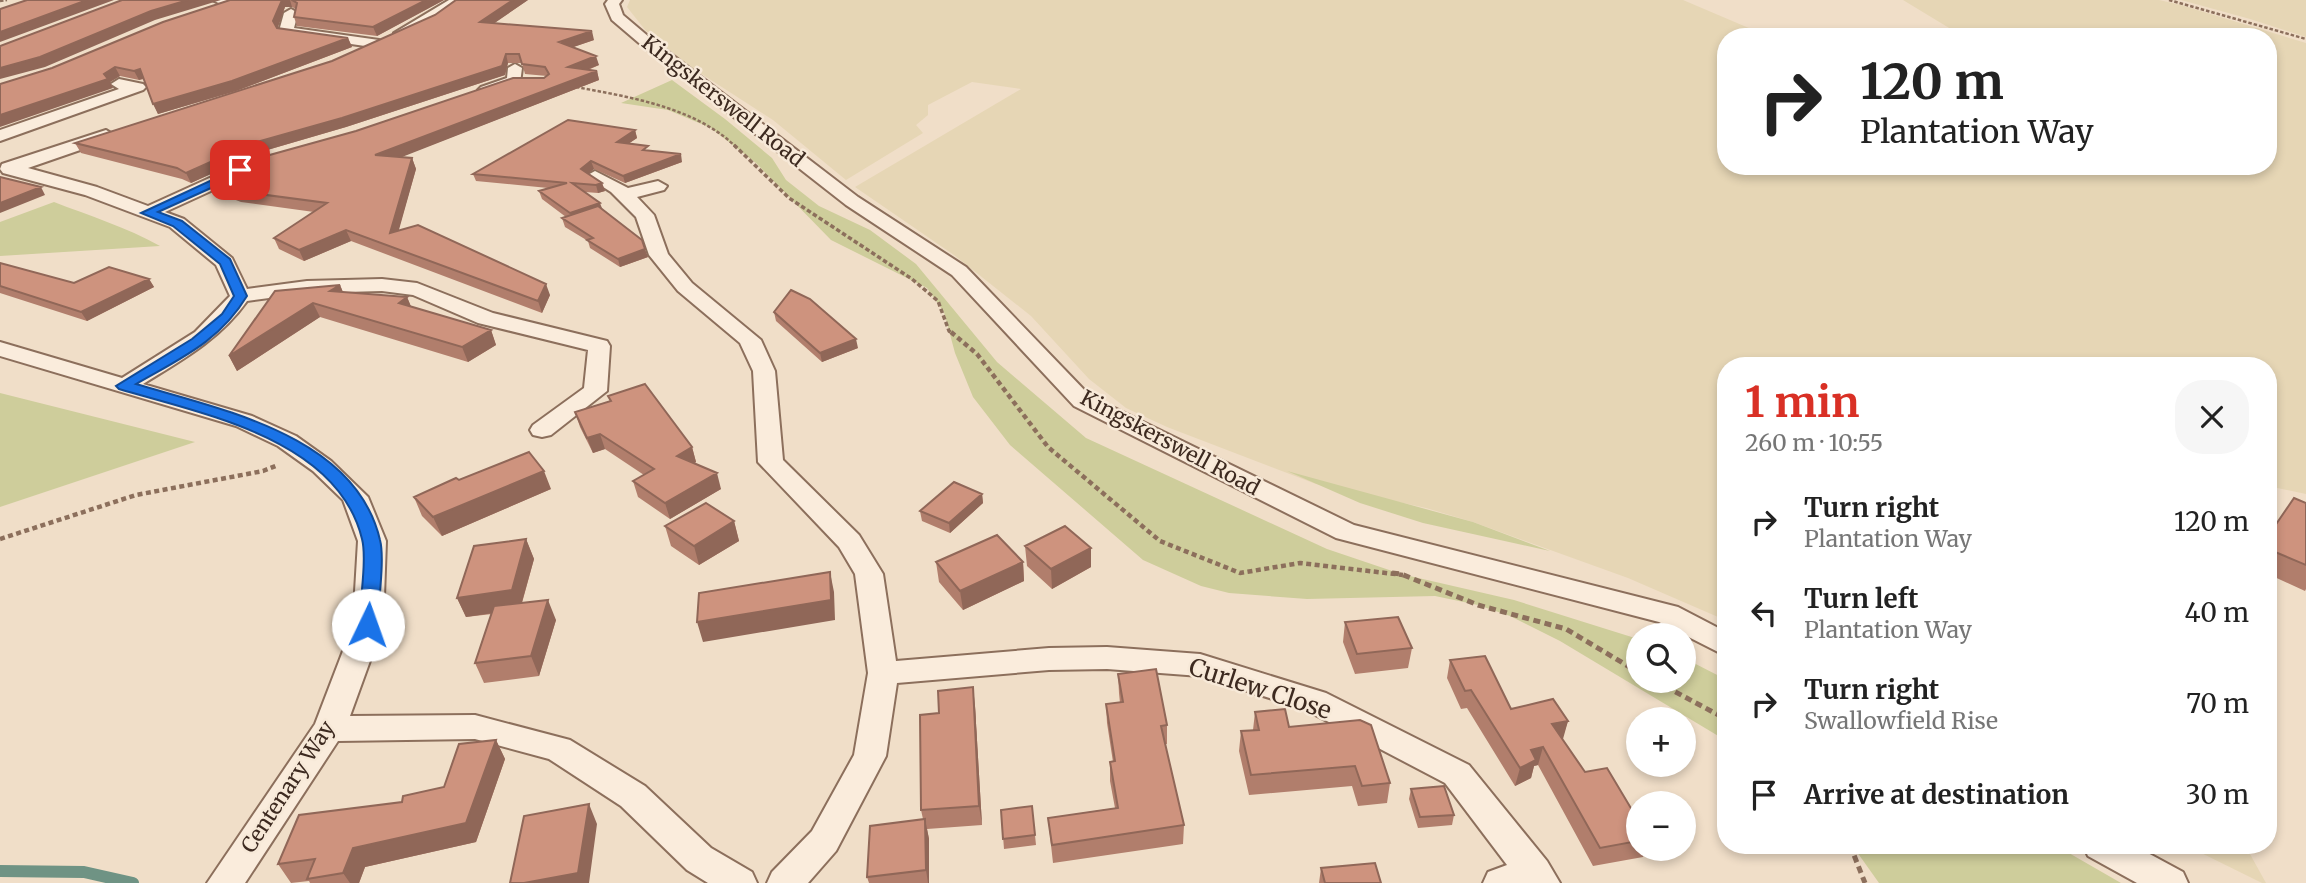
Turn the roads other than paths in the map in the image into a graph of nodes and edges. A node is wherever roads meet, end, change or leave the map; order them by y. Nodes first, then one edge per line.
1 (458, 0) edge
2 (615, 0) edge
3 (231, 1) edge
4 (206, 10) edge
5 (291, 13) edge
6 (379, 44) junction
7 (343, 59) edge
8 (542, 82) edge
9 (119, 84) dead end
10 (470, 96) edge
11 (125, 130) edge
12 (0, 136) edge
13 (252, 165) edge
14 (5, 166) edge
15 (595, 176) edge
16 (658, 186) dead end
17 (624, 195) junction
18 (147, 213) junction
19 (240, 296) junction
20 (0, 349) edge
21 (124, 386) junction
22 (542, 430) dead end
23 (1717, 640) edge
24 (883, 673) junction
25 (329, 729) junction
26 (2117, 854) edge
27 (1526, 879) edge
28 (225, 883) edge
29 (739, 883) edge
30 (785, 883) edge
31 (2171, 883) edge

1 - 6 street
2 - 23 street, Kingskerswell Road
3 - 4 street
5 - 6 street
6 - 7 street
8 - 10 street
9 - 12 street
11 - 14 street
13 - 18 street
14 - 18 street
15 - 17 street
16 - 17 street
17 - 24 street
18 - 19 street
19 - 21 street
19 - 22 street
20 - 21 street, Centenary Way
21 - 25 street, Centenary Way
24 - 27 street, Curlew Close
24 - 30 street
25 - 28 street, Centenary Way
25 - 29 street
26 - 31 street

